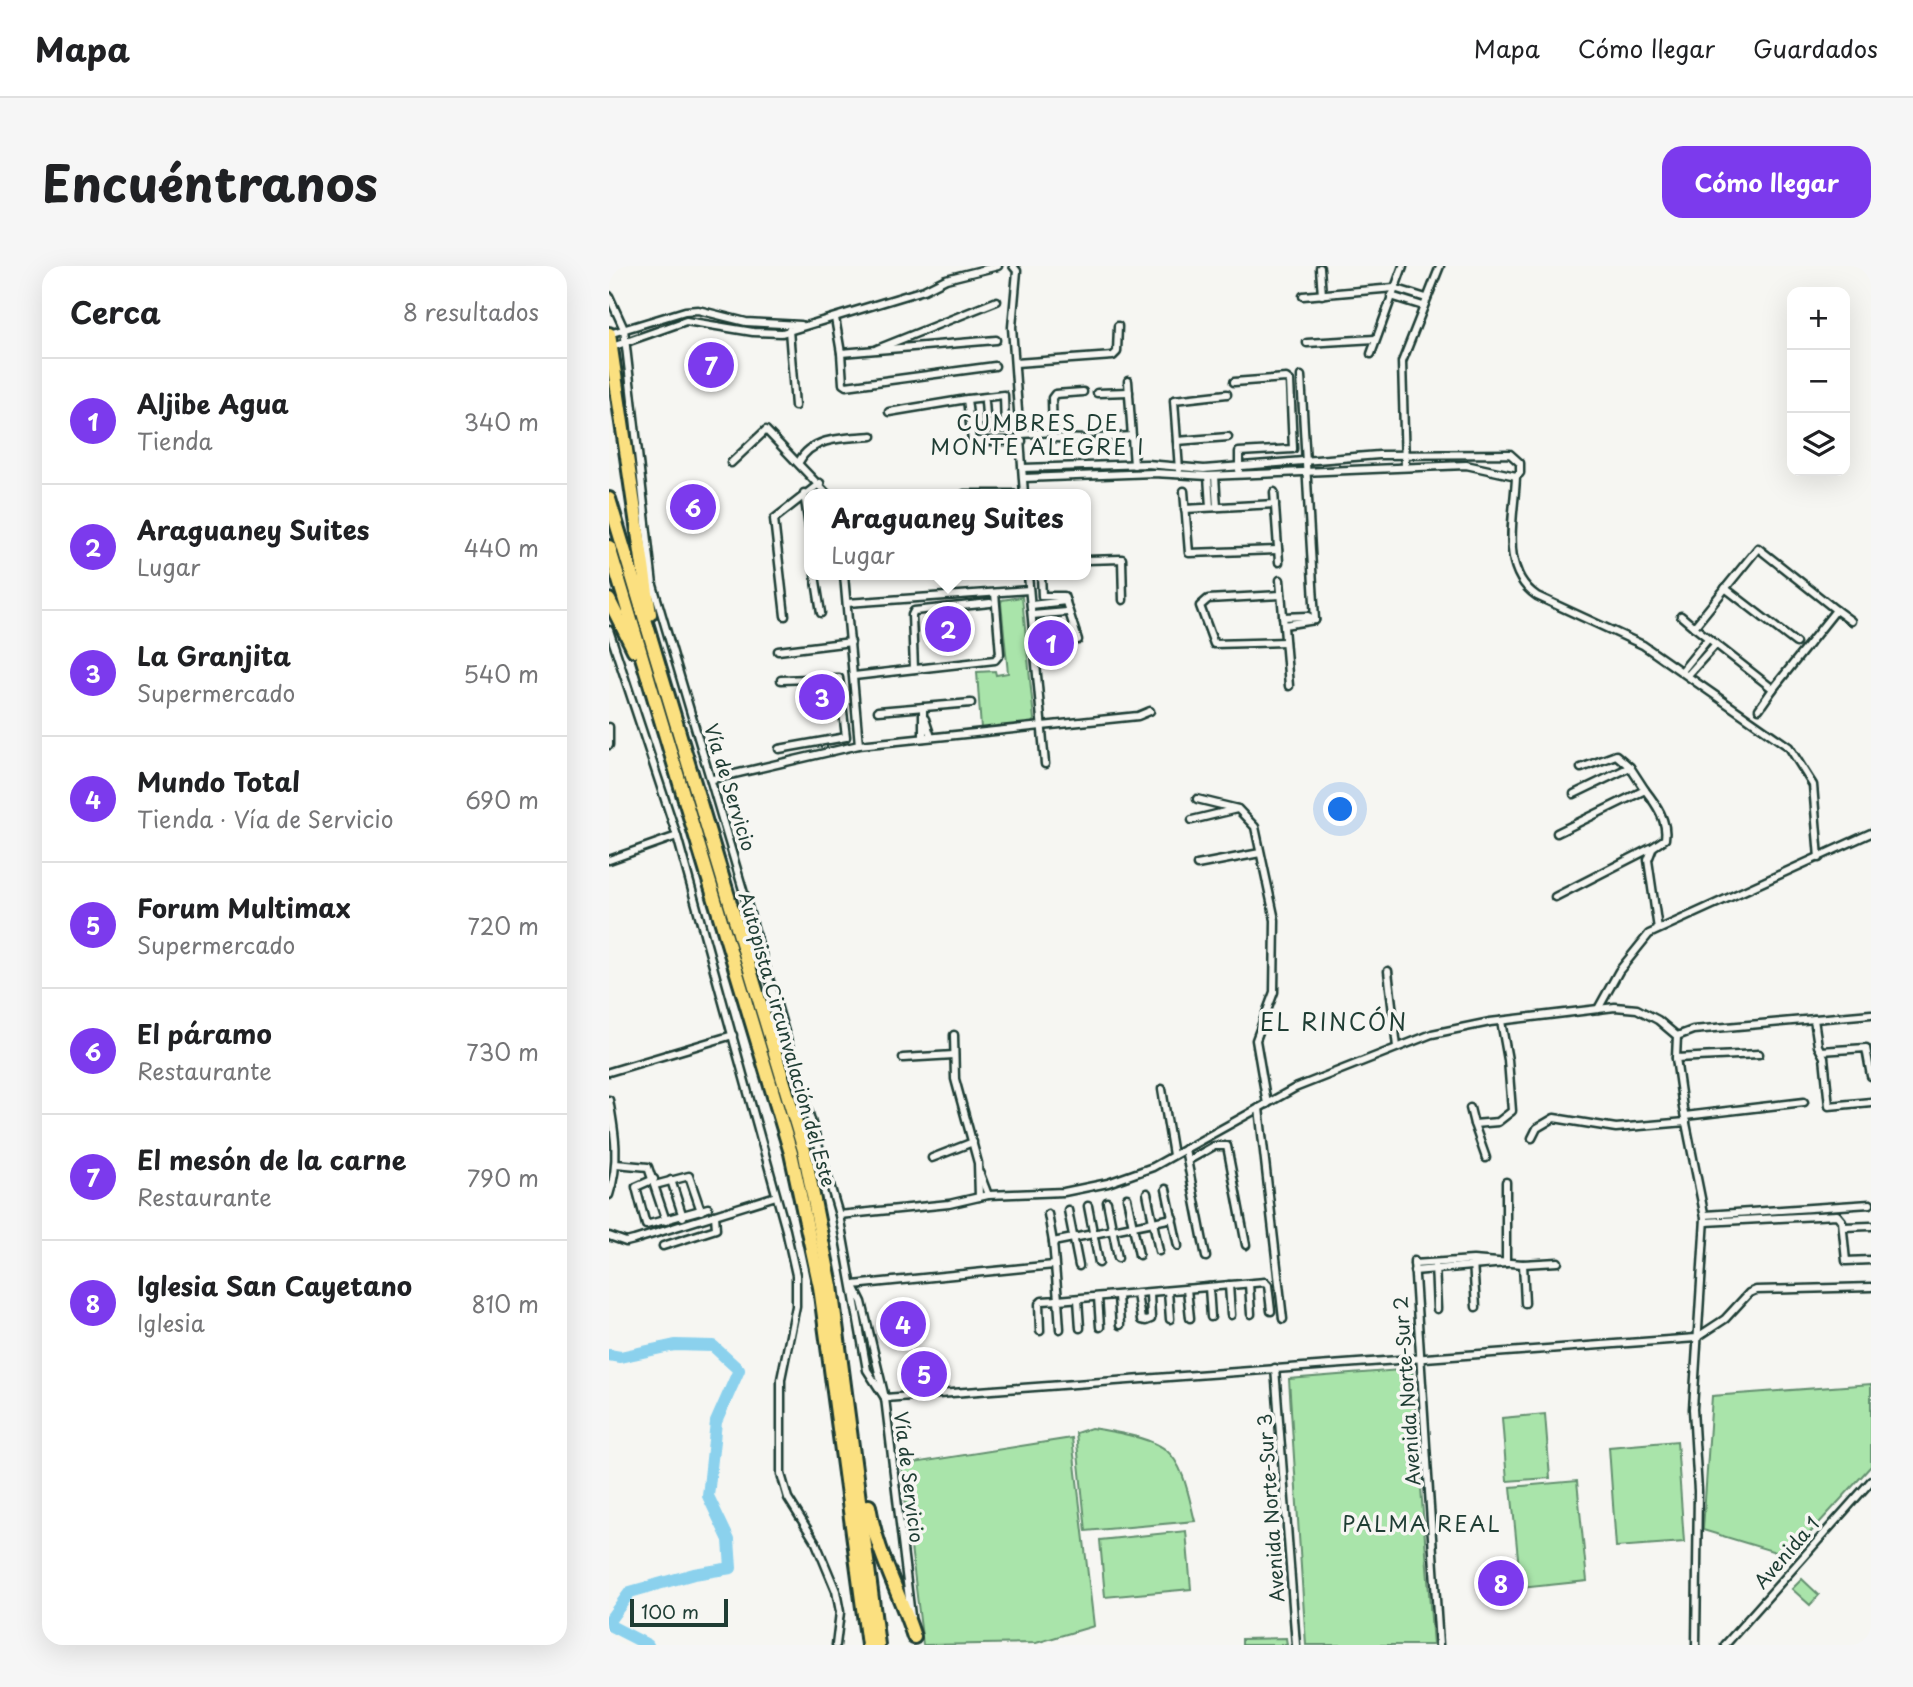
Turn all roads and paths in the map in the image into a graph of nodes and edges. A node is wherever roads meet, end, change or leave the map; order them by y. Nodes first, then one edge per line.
1 (998, 266) edge
2 (1013, 266) edge
3 (1403, 266) edge
4 (1440, 266) edge
5 (1320, 268) edge
6 (1392, 292) junction
7 (1322, 295) junction
8 (609, 296) edge
9 (1303, 296) dead end
10 (997, 301) dead end
11 (1424, 302) junction
12 (685, 311) junction
13 (835, 318) junction
14 (686, 321) junction
15 (807, 325) junction
16 (1118, 326) dead end
17 (624, 329) junction
18 (789, 330) junction
19 (1375, 338) junction
20 (625, 340) junction
21 (996, 340) dead end
22 (611, 341) edge
23 (1307, 343) dead end
24 (869, 352) junction
25 (841, 354) junction
26 (1371, 354) dead end
27 (1016, 363) junction
28 (995, 366) dead end
29 (1301, 376) dead end
30 (1128, 381) dead end
31 (1234, 382) dead end
32 (1083, 392) dead end
33 (1129, 392) junction
34 (1097, 393) dead end
35 (1227, 394) dead end
36 (968, 399) dead end
37 (985, 402) dead end
38 (795, 406) dead end
39 (890, 412) dead end
40 (1053, 432) junction
41 (872, 436) dead end
42 (1132, 436) junction
43 (1022, 437) junction
44 (1228, 437) dead end
45 (1088, 439) dead end
46 (1099, 439) dead end
47 (1177, 441) junction
48 (1405, 454) junction
49 (799, 462) junction
50 (731, 463) dead end
51 (1304, 463) junction
52 (1133, 465) junction
53 (1405, 466) junction
54 (1023, 468) junction
55 (1179, 471) junction
56 (1239, 471) junction
57 (1305, 471) junction
58 (1212, 476) junction
59 (1516, 476) junction
60 (1024, 478) junction
61 (820, 483) junction
62 (810, 489) edge
63 (824, 489) edge
64 (1024, 489) edge
65 (1184, 491) dead end
66 (1274, 492) dead end
67 (804, 493) edge
68 (609, 499) edge
69 (1275, 504) junction
70 (1213, 507) junction
71 (1185, 509) junction
72 (609, 547) edge
73 (1278, 550) junction
74 (1091, 560) edge
75 (1279, 562) dead end
76 (816, 580) edge
77 (845, 580) edge
78 (1028, 580) edge
79 (1041, 580) edge
80 (1280, 580) dead end
81 (1725, 588) junction
82 (1029, 590) junction
83 (995, 593) junction
84 (1281, 595) junction
85 (609, 600) edge
86 (1123, 600) dead end
87 (1066, 601) junction
88 (847, 603) junction
89 (990, 603) dead end
90 (1031, 605) junction
91 (1836, 610) junction
92 (1067, 612) junction
93 (821, 613) dead end
94 (1031, 615) junction
95 (785, 616) dead end
96 (1681, 616) dead end
97 (1284, 621) junction
98 (1851, 621) dead end
99 (1694, 627) junction
100 (609, 631) edge
101 (1708, 639) junction
102 (1078, 640) dead end
103 (851, 642) junction
104 (1285, 642) junction
105 (1796, 643) dead end
106 (1715, 645) junction
107 (778, 651) dead end
108 (651, 668) junction
109 (915, 669) junction
110 (1685, 673) junction
111 (854, 676) junction
112 (781, 680) dead end
113 (1289, 686) dead end
114 (1773, 689) junction
115 (971, 703) dead end
116 (923, 707) junction
117 (1759, 709) dead end
118 (878, 711) dead end
119 (1150, 711) dead end
120 (609, 727) edge
121 (1042, 727) junction
122 (840, 738) junction
123 (927, 738) junction
124 (609, 745) edge
125 (859, 745) junction
126 (842, 749) junction
127 (779, 750) dead end
128 (1045, 764) dead end
129 (1630, 767) junction
130 (1581, 768) dead end
131 (713, 779) junction
132 (1645, 790) junction
133 (1574, 794) dead end
134 (1197, 799) dead end
135 (1238, 808) junction
136 (1192, 820) dead end
137 (1557, 833) dead end
138 (1871, 833) edge
139 (677, 836) junction
140 (1653, 847) junction
141 (1260, 853) junction
142 (1633, 857) junction
143 (1819, 858) junction
144 (609, 860) edge
145 (1648, 862) junction
146 (1197, 865) dead end
147 (1555, 897) dead end
148 (1658, 929) junction
149 (1388, 971) dead end
150 (1598, 1009) junction
151 (1871, 1014) edge
152 (1814, 1019) junction
153 (1501, 1021) junction
154 (733, 1035) junction
155 (954, 1035) dead end
156 (1677, 1036) junction
157 (1397, 1047) junction
158 (1821, 1051) junction
159 (1759, 1054) dead end
160 (954, 1055) junction
161 (903, 1058) dead end
162 (1677, 1058) junction
163 (609, 1072) edge
164 (1871, 1076) edge
165 (1162, 1090) dead end
166 (609, 1100) edge
167 (1804, 1102) dead end
168 (1871, 1102) edge
169 (1267, 1104) junction
170 (1821, 1106) dead end
171 (1829, 1106) junction
172 (1258, 1108) junction
173 (1470, 1108) dead end
174 (1686, 1119) junction
175 (1475, 1124) junction
176 (1532, 1138) dead end
177 (973, 1142) junction
178 (1185, 1149) junction
179 (1173, 1156) junction
180 (932, 1158) dead end
181 (1486, 1158) dead end
182 (1189, 1160) junction
183 (615, 1164) junction
184 (979, 1174) junction
185 (671, 1181) junction
186 (655, 1182) junction
187 (1506, 1182) dead end
188 (1166, 1189) dead end
189 (1147, 1193) dead end
190 (609, 1195) edge
191 (988, 1195) junction
192 (776, 1196) junction
193 (979, 1197) junction
194 (1127, 1198) dead end
195 (1107, 1202) dead end
196 (1870, 1204) edge
197 (1088, 1206) dead end
198 (1068, 1210) dead end
199 (1048, 1214) dead end
200 (715, 1215) junction
201 (839, 1215) junction
202 (683, 1217) junction
203 (1705, 1218) junction
204 (1173, 1219) junction
205 (666, 1221) junction
206 (1154, 1222) junction
207 (1133, 1226) junction
208 (1871, 1226) edge
209 (1843, 1227) junction
210 (1114, 1231) junction
211 (1094, 1234) junction
212 (609, 1236) edge
213 (1074, 1238) junction
214 (1053, 1242) junction
215 (1246, 1245) dead end
216 (663, 1246) dead end
217 (1178, 1246) dead end
218 (1159, 1251) dead end
219 (1139, 1255) dead end
220 (1206, 1257) dead end
221 (1118, 1258) dead end
222 (1871, 1260) edge
223 (1846, 1261) junction
224 (1558, 1262) dead end
225 (1837, 1262) dead end
226 (1100, 1263) dead end
227 (1473, 1263) junction
228 (1506, 1263) junction
229 (1523, 1264) junction
230 (1054, 1265) junction
231 (1435, 1265) junction
232 (1079, 1266) dead end
233 (853, 1284) junction
234 (1248, 1284) junction
235 (1229, 1285) junction
236 (1209, 1287) junction
237 (1871, 1287) edge
238 (1187, 1289) junction
239 (1168, 1291) junction
240 (1150, 1293) junction
241 (1137, 1294) junction
242 (1118, 1296) junction
243 (1098, 1297) junction
244 (1078, 1298) junction
245 (1058, 1300) junction
246 (1525, 1303) dead end
247 (1476, 1307) dead end
248 (1437, 1309) dead end
249 (1271, 1311) dead end
250 (1251, 1314) dead end
251 (1231, 1315) dead end
252 (1211, 1317) dead end
253 (1190, 1318) dead end
254 (1170, 1319) dead end
255 (1283, 1319) dead end
256 (1120, 1325) dead end
257 (1100, 1327) dead end
258 (1080, 1328) dead end
259 (1060, 1329) dead end
260 (1040, 1331) dead end
261 (1696, 1338) junction
262 (863, 1353) junction
263 (872, 1355) junction
264 (1418, 1359) junction
265 (1275, 1368) junction
266 (885, 1398) junction
267 (854, 1449) junction
268 (1871, 1481) edge
269 (914, 1641) edge
270 (836, 1645) edge
271 (868, 1645) edge
272 (878, 1645) edge
273 (1296, 1645) edge
274 (1439, 1645) edge
275 (1696, 1645) edge
276 (1725, 1645) edge

1 - 13 street
2 - 27 street
3 - 6 street
4 - 11 street
5 - 7 street
6 - 7 street
6 - 11 street
6 - 19 street
7 - 9 street
8 - 17 street, Vía de Servicio
10 - 24 street
11 - 48 street
12 - 14 street
12 - 15 street
12 - 17 street
13 - 15 street
13 - 25 street
14 - 18 street
14 - 20 street
15 - 18 street
16 - 27 street
17 - 20 street, Vía de Servicio
17 - 22 street
18 - 38 street
19 - 23 street
19 - 26 street
20 - 22 street
20 - 131 street, Vía de Servicio
21 - 24 street
22 - 108 highway
24 - 25 street
25 - 28 street
27 - 43 street
29 - 51 street
30 - 33 street
31 - 56 street
32 - 40 street
33 - 34 street
33 - 42 street
35 - 47 street
36 - 37 street
39 - 43 street
40 - 43 street
40 - 45 street
41 - 49 street
42 - 46 street
42 - 52 street
43 - 54 street
44 - 47 street
47 - 55 street
48 - 51 street
48 - 53 street
48 - 59 street
49 - 50 street
49 - 61 street
51 - 56 street
51 - 57 street
52 - 54 street
52 - 55 street
53 - 57 street
53 - 59 street
54 - 60 street
55 - 56 street
55 - 58 street
55 - 60 street
56 - 57 street
56 - 58 street
57 - 97 street
58 - 70 street
59 - 110 street
60 - 64 street
61 - 62 street
61 - 63 street
65 - 71 street
66 - 69 street
67 - 95 street
68 - 108 highway, Autopista Circunvalación del Este
69 - 70 street
69 - 73 street
70 - 71 street
71 - 73 street
72 - 108 highway, Autopista Circunvalación del Este
73 - 75 street
74 - 86 street
76 - 93 street
77 - 88 street
78 - 82 street
79 - 87 street
80 - 84 street
81 - 91 street
81 - 99 street
81 - 105 street
82 - 83 street
82 - 90 street
83 - 88 street
83 - 109 street
84 - 97 street
84 - 104 street
85 - 108 highway
87 - 90 street
87 - 92 street
88 - 103 street
89 - 109 street
90 - 94 street
91 - 98 street
91 - 114 street
92 - 94 street
92 - 102 street
94 - 121 street
96 - 99 street
97 - 104 street
99 - 101 street
100 - 139 street
101 - 106 street
101 - 110 street
103 - 107 street
103 - 111 street
104 - 113 street
106 - 110 street
106 - 114 street
108 - 267 highway, Autopista Circunvalación del Este
108 - 271 highway, Autopista Circunvalación del Este
109 - 111 street
110 - 143 street
111 - 125 street
112 - 122 street
114 - 117 street
115 - 116 street
116 - 118 street
116 - 123 street
119 - 121 street
120 - 124 street
121 - 123 street
121 - 128 street
122 - 126 street
122 - 127 street
123 - 125 street
125 - 126 street
126 - 131 street
129 - 130 street
129 - 132 street
129 - 133 street
131 - 201 street, Vía de Servicio
132 - 137 street
132 - 140 street
134 - 135 street
135 - 136 street
135 - 141 street
138 - 143 street
139 - 144 street
139 - 154 street
140 - 142 street
140 - 145 street
141 - 146 street
141 - 169 street
142 - 145 street
142 - 147 street
143 - 148 street
145 - 148 street
148 - 150 street
149 - 157 street
150 - 153 street
150 - 156 street
151 - 152 street
152 - 156 street
152 - 158 street
153 - 157 street
153 - 175 street
154 - 163 street
154 - 192 street
155 - 160 street
156 - 162 street
157 - 169 street
158 - 164 street
158 - 171 street
159 - 162 street
160 - 161 street
160 - 177 street
162 - 174 street
165 - 179 street
166 - 183 street
167 - 174 street
168 - 171 street
169 - 172 street
170 - 171 street
172 - 178 street
172 - 255 street
173 - 175 street
174 - 176 street
174 - 203 street
175 - 181 street
177 - 180 street
177 - 184 street
178 - 179 street
178 - 182 street
179 - 191 street
182 - 215 street
182 - 220 street
183 - 186 street
183 - 190 street
184 - 191 street
184 - 193 street
185 - 186 street
185 - 202 street
185 - 202 street
186 - 205 street
186 - 205 street
187 - 228 street
188 - 204 street
189 - 206 street
191 - 193 street
192 - 200 street
192 - 270 street
193 - 201 street
194 - 207 street
195 - 210 street
196 - 203 street
197 - 211 street
198 - 213 street
199 - 214 street
200 - 212 street
200 - 216 street
201 - 233 street, Vía de Servicio
202 - 205 street
203 - 209 street
203 - 261 street
204 - 206 street
204 - 217 street
206 - 207 street
206 - 218 street
207 - 210 street
207 - 219 street
208 - 209 street
209 - 223 street
210 - 211 street
210 - 221 street
211 - 213 street
211 - 226 street
213 - 214 street
213 - 232 street
214 - 230 street
222 - 223 street
223 - 225 street
224 - 229 street
227 - 228 street
227 - 231 street
227 - 247 street
228 - 229 street
229 - 246 street
230 - 233 street
230 - 245 street
231 - 248 street
231 - 264 street, Avenida Norte-Sur 2
233 - 262 street, Vía de Servicio
233 - 263 street
234 - 235 street
234 - 249 street
234 - 250 street
235 - 236 street
235 - 251 street
236 - 238 street
236 - 252 street
237 - 261 street
238 - 239 street
238 - 253 street
239 - 240 street
239 - 254 street
240 - 241 street
240 - 241 street
241 - 242 street
242 - 243 street
242 - 256 street
243 - 244 street
243 - 257 street
244 - 245 street
244 - 258 street
245 - 259 street
245 - 260 street
261 - 264 street
261 - 275 street
262 - 263 street
262 - 266 street, Vía de Servicio
263 - 266 street
264 - 265 street
264 - 274 street, Avenida Norte-Sur 2
265 - 266 street
265 - 273 street, Avenida Norte-Sur 3
266 - 269 street, Vía de Servicio
267 - 269 highway
267 - 272 highway, Autopista Circunvalación del Este
268 - 276 street, Avenida 1

